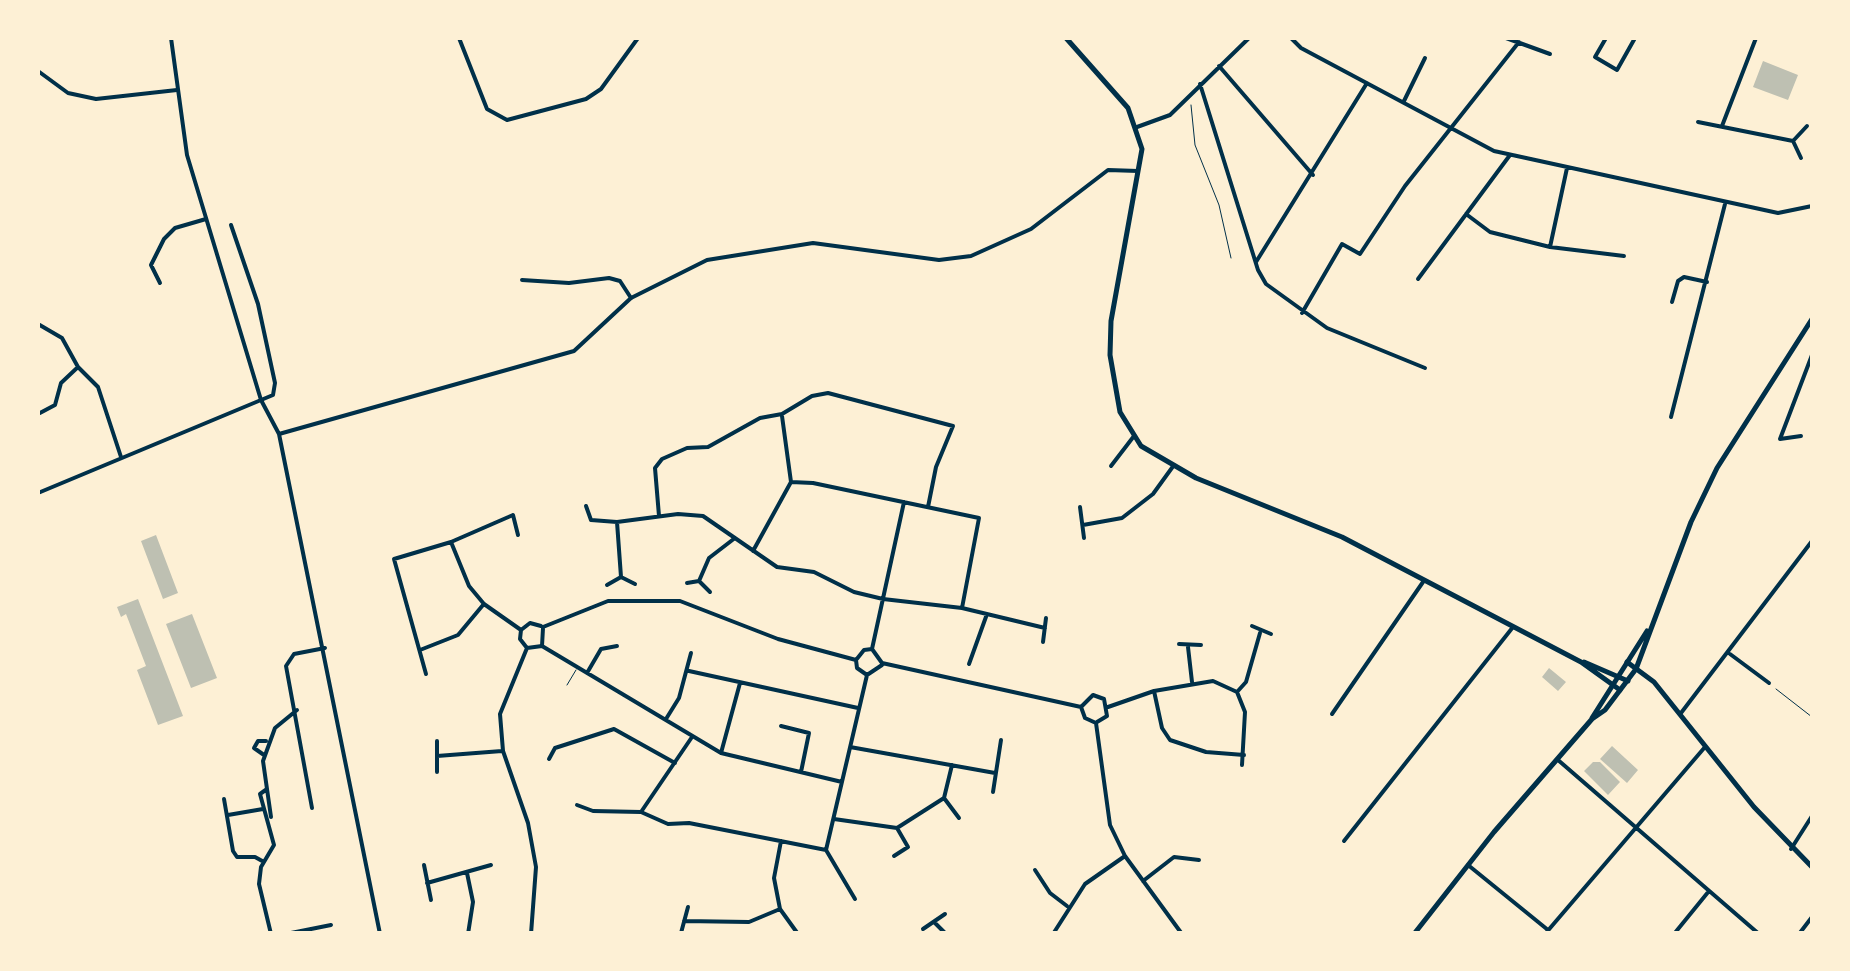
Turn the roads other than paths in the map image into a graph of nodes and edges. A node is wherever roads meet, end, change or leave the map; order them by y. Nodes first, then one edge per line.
1 (171, 38) edge
2 (459, 38) edge
3 (638, 38) edge
4 (1066, 38) edge
5 (1249, 38) edge
6 (1291, 38) edge
7 (1506, 38) edge
8 (1606, 38) edge
9 (1635, 38) edge
10 (1756, 38) edge
11 (1518, 42) junction
12 (1550, 54) dead end
13 (1425, 58) dead end
14 (1219, 66) junction
15 (38, 71) edge
16 (1367, 82) junction
17 (1200, 84) junction
18 (176, 90) junction
19 (1404, 101) junction
20 (1698, 122) dead end
21 (1452, 125) junction
22 (1807, 126) dead end
23 (1137, 127) junction
24 (1722, 127) junction
25 (1794, 141) junction
26 (1510, 154) junction
27 (1801, 158) dead end
28 (1567, 166) junction
29 (1140, 172) junction
30 (1312, 175) junction
31 (1726, 202) junction
32 (1812, 206) edge
33 (1466, 214) junction
34 (206, 219) junction
35 (232, 225) dead end
36 (1618, 243) dead end
37 (1550, 246) junction
38 (1616, 254) junction
39 (1624, 256) dead end
40 (1256, 262) junction
41 (1418, 279) dead end
42 (1707, 282) junction
43 (160, 283) dead end
44 (526, 289) dead end
45 (631, 298) junction
46 (1672, 302) dead end
47 (1302, 312) junction
48 (1812, 319) edge
49 (38, 324) edge
50 (1812, 355) edge
51 (78, 367) junction
52 (1425, 368) dead end
53 (261, 400) junction
54 (38, 414) edge
55 (782, 414) junction
56 (1671, 417) dead end
57 (279, 434) junction
58 (1134, 436) junction
59 (1801, 436) dead end
60 (120, 457) junction
61 (1110, 466) dead end
62 (1174, 466) junction
63 (790, 482) junction
64 (38, 493) edge
65 (904, 502) junction
66 (586, 506) dead end
67 (928, 507) junction
68 (1080, 507) dead end
69 (659, 516) junction
70 (591, 520) junction
71 (617, 522) junction
72 (583, 523) dead end
73 (1083, 525) junction
74 (518, 535) dead end
75 (735, 538) junction
76 (1084, 538) dead end
77 (1812, 541) edge
78 (451, 542) junction
79 (753, 551) junction
80 (621, 577) junction
81 (699, 582) junction
82 (1423, 582) junction
83 (686, 583) dead end
84 (607, 584) dead end
85 (635, 584) dead end
86 (710, 592) dead end
87 (883, 599) junction
88 (484, 604) junction
89 (962, 608) junction
90 (987, 614) junction
91 (1046, 618) dead end
92 (1252, 626) dead end
93 (1513, 627) junction
94 (543, 628) junction
95 (1045, 628) junction
96 (1649, 628) junction
97 (521, 630) junction
98 (1260, 633) junction
99 (1271, 634) dead end
100 (1043, 642) dead end
101 (1178, 644) dead end
102 (1201, 645) dead end
103 (542, 646) junction
104 (617, 646) dead end
105 (1188, 647) junction
106 (325, 648) junction
107 (527, 648) junction
108 (872, 649) junction
109 (420, 650) junction
110 (691, 653) dead end
111 (1730, 654) junction
112 (856, 660) junction
113 (882, 662) junction
114 (1582, 662) junction
115 (1627, 662) junction
116 (968, 664) dead end
117 (578, 668) junction
118 (1636, 669) junction
119 (689, 670) junction
120 (587, 673) junction
121 (426, 674) dead end
122 (867, 675) junction
123 (1618, 676) junction
124 (1628, 680) junction
125 (740, 682) junction
126 (1769, 683) road end
127 (1193, 684) junction
128 (568, 685) dead end
129 (1612, 685) junction
130 (1620, 690) junction
131 (1154, 691) junction
132 (1237, 692) junction
133 (1082, 707) junction
134 (1108, 707) junction
135 (858, 708) junction
136 (297, 710) junction
137 (1681, 713) junction
138 (1332, 714) dead end
139 (666, 719) junction
140 (1592, 719) junction
141 (1096, 723) junction
142 (781, 726) dead end
143 (692, 737) junction
144 (552, 740) dead end
145 (1001, 740) dead end
146 (269, 741) junction
147 (436, 741) dead end
148 (1706, 746) junction
149 (850, 747) junction
150 (555, 748) junction
151 (503, 751) junction
152 (721, 753) junction
153 (264, 755) junction
154 (1244, 755) junction
155 (437, 756) junction
156 (962, 757) dead end
157 (550, 759) dead end
158 (1558, 760) junction
159 (675, 763) junction
160 (952, 765) junction
161 (1242, 765) dead end
162 (960, 766) junction
163 (437, 772) dead end
164 (801, 772) junction
165 (995, 773) junction
166 (842, 782) junction
167 (267, 789) junction
168 (992, 792) dead end
169 (944, 798) junction
170 (224, 799) dead end
171 (592, 800) dead end
172 (577, 805) dead end
173 (586, 806) junction
174 (312, 808) dead end
175 (263, 809) junction
176 (641, 812) junction
177 (226, 815) junction
178 (1812, 816) edge
179 (271, 817) dead end
180 (959, 818) dead end
181 (834, 819) junction
182 (897, 828) junction
183 (1636, 828) junction
184 (781, 841) junction
185 (1344, 841) dead end
186 (1791, 849) junction
187 (826, 850) junction
188 (894, 856) dead end
189 (1125, 856) junction
190 (1199, 860) dead end
191 (264, 862) junction
192 (424, 865) dead end
193 (491, 865) dead end
194 (1468, 865) junction
195 (1812, 867) edge
196 (1035, 870) dead end
197 (467, 873) junction
198 (1144, 881) junction
199 (428, 882) junction
200 (1709, 891) junction
201 (850, 892) junction
202 (840, 898) dead end
203 (854, 899) dead end
204 (432, 900) dead end
205 (1068, 906) junction
206 (688, 907) dead end
207 (780, 908) junction
208 (945, 914) dead end
209 (1812, 917) edge
210 (684, 922) junction
211 (934, 922) junction
212 (330, 925) dead end
213 (924, 929) dead end
214 (1547, 932) edge
215 (680, 933) edge
216 (271, 934) edge
217 (286, 934) edge
218 (380, 934) edge
219 (468, 934) edge
220 (532, 934) edge
221 (798, 934) edge
222 (946, 934) edge
223 (1053, 934) edge
224 (1182, 934) edge
225 (1414, 934) edge
226 (1674, 934) edge
227 (1759, 934) edge
228 (1799, 934) edge

1 - 18 street
2 - 3 street
4 - 23 main road
5 - 14 street
6 - 16 street
7 - 11 street
8 - 9 street
10 - 24 street
11 - 12 street
11 - 21 street
13 - 19 street
14 - 17 street
14 - 30 street
15 - 18 street
16 - 19 street
16 - 30 street
17 - 23 street
17 - 40 street
18 - 34 street
19 - 21 street
20 - 24 street
21 - 26 street
21 - 47 street
22 - 25 street
23 - 29 main road
24 - 25 street
25 - 27 street
26 - 28 street
26 - 33 street
28 - 31 street
28 - 37 street
29 - 45 street
29 - 58 main road
30 - 40 street
31 - 32 street
31 - 42 street
33 - 37 street
33 - 41 street
34 - 43 street
34 - 53 street
35 - 53 street
36 - 38 street
37 - 38 street
38 - 39 street
40 - 47 street
42 - 46 street
42 - 56 street
44 - 45 street
45 - 57 street
47 - 52 street
48 - 96 main road
49 - 51 street
50 - 59 street
51 - 54 street
51 - 60 street
53 - 57 street
53 - 60 street
55 - 63 street
55 - 67 street
55 - 69 street
57 - 106 street
58 - 61 street
58 - 62 main road
60 - 64 street
62 - 73 street
62 - 82 main road
63 - 65 street
63 - 79 street
65 - 67 street
65 - 87 street
66 - 70 street
67 - 89 street
68 - 73 street
69 - 71 street
69 - 75 street
70 - 71 street
70 - 72 street
71 - 80 street
73 - 76 street
74 - 78 street
75 - 79 street
75 - 81 street
77 - 111 street
78 - 88 street
78 - 109 street
79 - 87 street
80 - 84 street
80 - 85 street
81 - 83 street
81 - 86 street
82 - 93 main road
82 - 138 street
87 - 89 street
87 - 108 street
88 - 97 street
88 - 109 street
89 - 90 street
90 - 95 street
90 - 116 street
91 - 95 street
92 - 98 street
93 - 114 main road
93 - 185 street
94 - 97 street
94 - 103 street
94 - 112 street
95 - 100 street
96 - 115 main road
96 - 118 main road
97 - 107 street
98 - 99 street
98 - 132 street
101 - 105 street
102 - 105 street
103 - 107 street
103 - 117 street
104 - 120 street
105 - 127 street
106 - 136 street
106 - 218 street
107 - 151 street
108 - 112 street
108 - 113 street
109 - 121 street
110 - 119 street
111 - 126 street
111 - 137 street
112 - 122 street
113 - 122 street
113 - 133 street
114 - 123 main road
114 - 129 main road
115 - 118 main road
115 - 123 main road
117 - 120 street
117 - 128 lane
118 - 124 main road
118 - 137 main road
119 - 125 street
119 - 139 street
120 - 139 street
122 - 135 street
123 - 124 main road
123 - 129 main road
124 - 130 main road
125 - 135 street
125 - 152 street
127 - 131 street
127 - 132 street
129 - 130 main road
129 - 140 main road
130 - 140 main road
131 - 134 street
131 - 154 street
132 - 154 street
133 - 134 street
133 - 141 street
134 - 141 street
135 - 149 street
136 - 146 street
136 - 174 street
137 - 148 main road
139 - 143 street
140 - 158 main road
141 - 189 street
142 - 164 street
143 - 152 street
143 - 159 street
144 - 150 street
145 - 165 street
146 - 153 street
146 - 153 street
147 - 155 street
148 - 183 street
148 - 186 main road
149 - 160 street
149 - 166 street
150 - 157 street
150 - 159 street
151 - 155 street
151 - 220 street
152 - 164 street
153 - 167 street
154 - 161 street
155 - 163 street
156 - 162 street
158 - 183 street
158 - 194 main road
159 - 176 street
160 - 162 street
160 - 169 street
162 - 165 street
164 - 166 street
165 - 168 street
166 - 181 street
167 - 175 street
167 - 179 street
169 - 180 street
169 - 182 street
170 - 177 street
171 - 173 street
172 - 173 street
173 - 176 street
175 - 177 street
175 - 191 street
176 - 184 street
177 - 191 street
178 - 186 street
181 - 182 street
181 - 187 street
182 - 188 street
183 - 200 street
183 - 214 street
184 - 187 street
184 - 207 street
186 - 195 main road
187 - 201 street
189 - 198 street
189 - 205 street
190 - 198 street
191 - 216 street
192 - 199 street
193 - 197 street
194 - 214 street
194 - 225 main road
196 - 205 street
197 - 199 street
197 - 219 street
198 - 224 street
199 - 204 street
200 - 226 street
200 - 227 street
201 - 202 street
201 - 203 street
205 - 223 street
206 - 210 street
207 - 210 street
207 - 221 street
208 - 211 street
209 - 228 street
210 - 215 street
211 - 213 street
211 - 222 street
212 - 217 street

